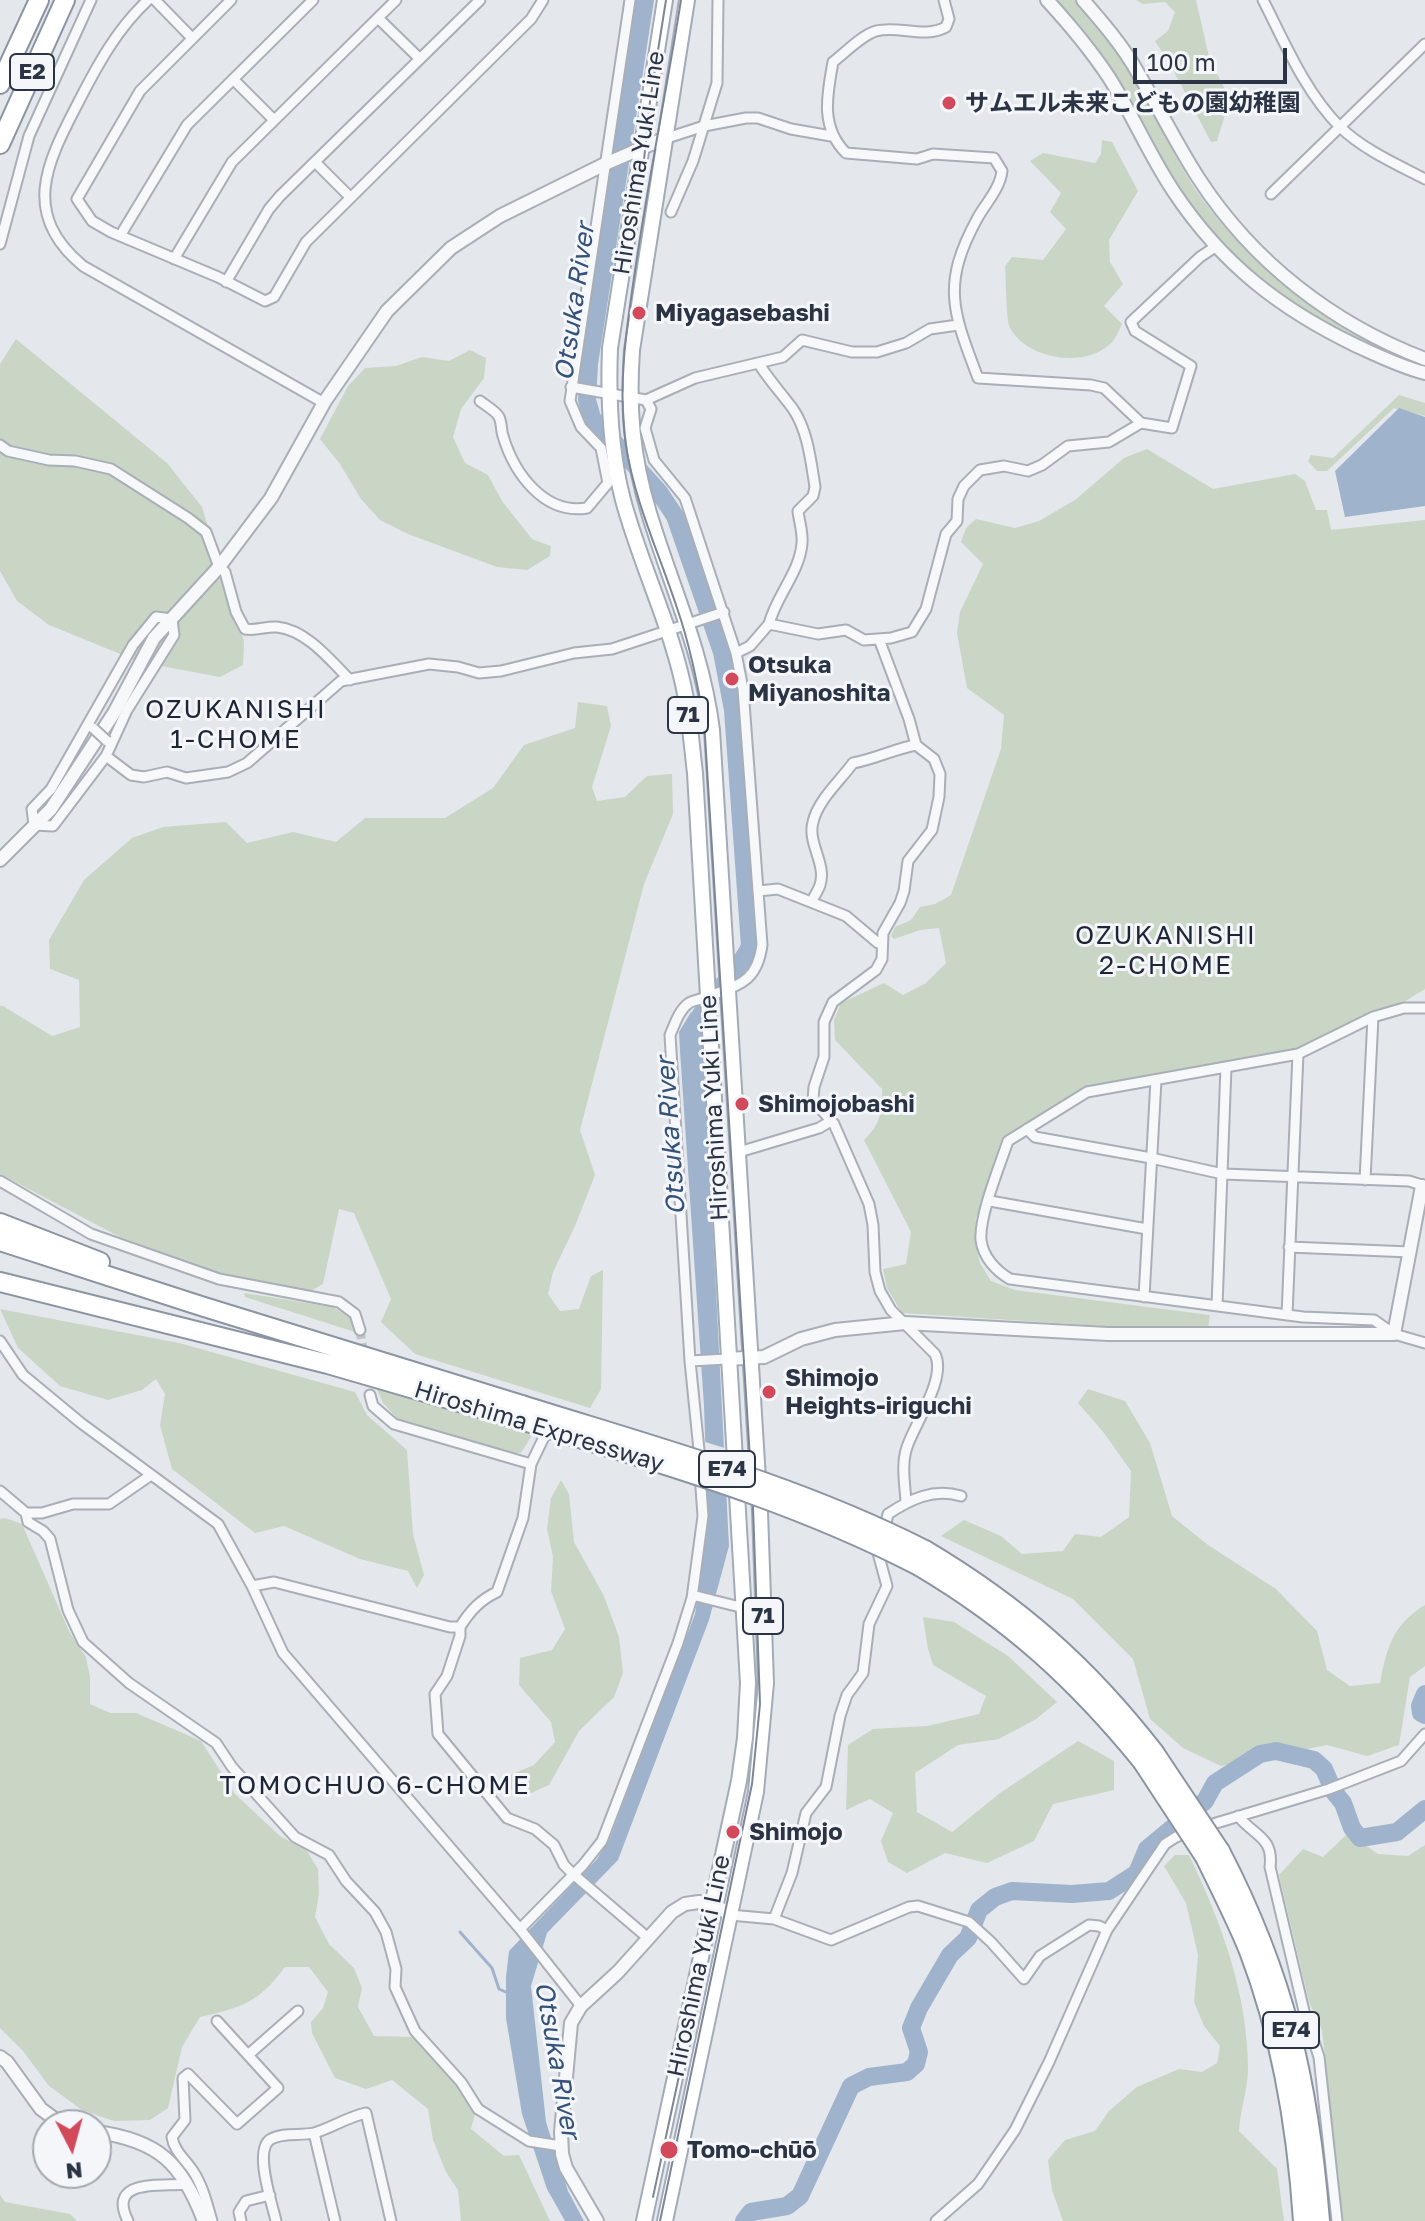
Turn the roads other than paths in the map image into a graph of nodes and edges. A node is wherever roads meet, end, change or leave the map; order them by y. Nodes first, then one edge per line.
1 (39, 0) edge
2 (65, 0) edge
3 (91, 0) edge
4 (148, 0) edge
5 (155, 0) edge
6 (231, 0) edge
7 (313, 0) edge
8 (396, 0) edge
9 (480, 0) edge
10 (543, 0) edge
11 (630, 0) edge
12 (665, 0) edge
13 (687, 0) edge
14 (718, 0) edge
15 (944, 0) edge
16 (1047, 0) edge
17 (1083, 0) edge
18 (1263, 0) edge
19 (378, 18) junction
20 (192, 38) junction
21 (1425, 44) edge
22 (420, 59) junction
23 (233, 79) junction
24 (0, 84) edge
25 (274, 120) junction
26 (704, 126) junction
27 (1340, 127) junction
28 (831, 136) junction
29 (663, 139) junction
30 (0, 144) edge
31 (636, 150) junction
32 (315, 162) junction
33 (608, 163) junction
34 (1425, 179) edge
35 (1271, 194) dead end
36 (350, 197) junction
37 (671, 212) dead end
38 (120, 236) junction
39 (0, 244) edge
40 (1215, 247) junction
41 (174, 259) junction
42 (226, 282) junction
43 (958, 325) junction
44 (1425, 359) edge
45 (759, 364) junction
46 (1425, 373) edge
47 (573, 388) junction
48 (602, 391) junction
49 (629, 399) junction
50 (646, 400) junction
51 (480, 401) dead end
52 (324, 403) junction
53 (1141, 423) junction
54 (0, 445) edge
55 (219, 567) junction
56 (723, 613) junction
57 (172, 619) junction
58 (694, 623) junction
59 (769, 624) junction
60 (668, 630) junction
61 (879, 639) junction
62 (736, 653) junction
63 (350, 680) junction
64 (91, 726) junction
65 (109, 743) junction
66 (916, 745) junction
67 (106, 756) junction
68 (34, 825) junction
69 (0, 860) edge
70 (758, 891) junction
71 (811, 902) junction
72 (882, 944) junction
73 (732, 992) junction
74 (704, 994) junction
75 (1425, 1008) edge
76 (1373, 1017) junction
77 (1298, 1054) junction
78 (1226, 1067) junction
79 (1156, 1080) junction
80 (831, 1121) junction
81 (1027, 1129) junction
82 (739, 1152) junction
83 (1151, 1158) junction
84 (1223, 1174) junction
85 (1292, 1177) junction
86 (1365, 1180) junction
87 (0, 1181) edge
88 (1424, 1183) edge
89 (990, 1201) junction
90 (0, 1223) edge
91 (1147, 1229) junction
92 (0, 1241) edge
93 (1289, 1247) junction
94 (1410, 1252) junction
95 (0, 1282) edge
96 (0, 1293) edge
97 (1144, 1297) junction
98 (1217, 1306) junction
99 (1287, 1315) junction
100 (241, 1317) junction
101 (905, 1323) junction
102 (170, 1325) junction
103 (360, 1330) tunnel mouth
104 (1394, 1334) junction
105 (0, 1341) edge
106 (1425, 1343) edge
107 (725, 1359) junction
108 (749, 1359) junction
109 (693, 1361) junction
110 (370, 1395) dead end
111 (521, 1412) junction
112 (544, 1437) dead end
113 (531, 1464) junction
114 (151, 1475) junction
115 (0, 1491) edge
116 (961, 1496) dead end
117 (906, 1502) junction
118 (26, 1513) junction
119 (252, 1586) junction
120 (694, 1597) junction
121 (763, 1606) junction
122 (744, 1608) junction
123 (460, 1627) junction
124 (1425, 1734) edge
125 (1238, 1816) junction
126 (1212, 1854) junction
127 (575, 1876) junction
128 (714, 1904) junction
129 (730, 1915) junction
130 (774, 1919) junction
131 (1107, 1930) junction
132 (522, 1932) junction
133 (648, 1938) junction
134 (581, 2006) junction
135 (298, 2011) dead end
136 (217, 2021) dead end
137 (248, 2055) junction
138 (0, 2057) edge
139 (41, 2109) edge
140 (314, 2133) junction
141 (112, 2136) edge
142 (559, 2145) junction
143 (186, 2184) junction
144 (270, 2195) junction
145 (128, 2221) edge
146 (204, 2221) edge
147 (212, 2221) edge
148 (241, 2221) edge
149 (276, 2221) edge
150 (335, 2221) edge
151 (391, 2221) edge
152 (597, 2221) edge
153 (644, 2221) edge
154 (665, 2221) edge
155 (936, 2221) edge
156 (1303, 2221) edge
157 (1320, 2221) edge
158 (1337, 2221) edge

1 - 24 highway, E2
2 - 30 highway, E2
3 - 39 street
4 - 52 street
5 - 20 street
6 - 20 street
7 - 23 street
8 - 19 street
9 - 22 street
10 - 36 street
11 - 33 street
12 - 31 main road, Hiroshima Yuki Line / 71
13 - 29 main road, Hiroshima Yuki Line / 71
14 - 26 street
15 - 28 street
16 - 40 street
17 - 44 street
18 - 27 street
19 - 22 street
19 - 25 street
20 - 38 street
21 - 27 street
22 - 32 street
23 - 25 street
23 - 38 street
25 - 41 street
26 - 28 street
26 - 29 street
26 - 37 street
27 - 34 street
27 - 35 street
28 - 43 street
29 - 31 street
29 - 49 main road, Hiroshima Yuki Line / 71
31 - 33 street
31 - 48 main road, Hiroshima Yuki Line / 71
32 - 36 street
32 - 42 street
33 - 47 street
33 - 52 street
36 - 42 street
38 - 41 street
40 - 46 street
40 - 53 street
41 - 42 street
43 - 45 street
43 - 53 street
45 - 50 street
45 - 59 street
47 - 48 street
47 - 51 street
48 - 49 street
48 - 60 main road, Hiroshima Yuki Line / 71
49 - 50 street
49 - 58 main road, Hiroshima Yuki Line / 71
50 - 56 street
52 - 55 street
53 - 61 street
54 - 55 street
55 - 57 street
55 - 63 street
56 - 58 street
56 - 62 street
57 - 64 street
57 - 65 street
57 - 68 street
58 - 60 street
58 - 73 main road, Hiroshima Yuki Line / 71
59 - 61 street
59 - 62 street
60 - 63 street
60 - 74 main road, Hiroshima Yuki Line / 71
61 - 66 street
62 - 70 street
63 - 67 street
64 - 65 street, bridge
64 - 68 street
65 - 67 street
66 - 71 street
66 - 72 street
67 - 68 street
68 - 69 street
70 - 71 street
70 - 73 street
71 - 72 street
72 - 80 street
73 - 74 street
73 - 82 main road, Hiroshima Yuki Line / 71
74 - 107 main road, Hiroshima Yuki Line / 71
74 - 109 street
75 - 76 street
76 - 77 street
76 - 86 street
77 - 78 street
77 - 85 street
78 - 79 street
78 - 84 street
79 - 81 street
79 - 83 street
80 - 82 street
80 - 101 street
81 - 83 street
81 - 89 street
82 - 108 main road, Hiroshima Yuki Line / 71
83 - 84 street
83 - 91 street
84 - 85 street
84 - 98 street
85 - 86 street
85 - 93 street
86 - 88 street
87 - 103 street
88 - 94 street
89 - 91 street
89 - 97 street
90 - 100 highway
91 - 97 street
92 - 100 highway
93 - 94 street
93 - 99 street
94 - 104 street
95 - 102 highway
96 - 102 highway
97 - 98 street
98 - 99 street
99 - 104 street
100 - 111 highway, Hiroshima Expressway / E74
101 - 104 street
101 - 108 street
101 - 117 street
102 - 111 highway, Hiroshima Expressway / E74
104 - 106 street
105 - 114 street
107 - 108 street
107 - 109 street
107 - 122 main road, Hiroshima Yuki Line / 71
108 - 121 main road, Hiroshima Yuki Line / 71
109 - 120 street
110 - 113 street
111 - 126 highway, Hiroshima Expressway / E74, bridge
112 - 113 street
113 - 123 street
114 - 118 street
114 - 119 street
115 - 118 street
116 - 117 street
117 - 130 street
118 - 142 street
119 - 123 street
119 - 132 street
120 - 122 street
120 - 127 street
121 - 122 street
121 - 129 main road, Hiroshima Yuki Line / 71
122 - 128 main road, Hiroshima Yuki Line / 71
123 - 127 street
124 - 125 street
125 - 131 street
125 - 158 street
126 - 156 highway, Hiroshima Expressway / E74
126 - 157 highway, Hiroshima Expressway / E74
127 - 132 street
127 - 133 street
128 - 129 street
128 - 133 street
128 - 153 main road, Hiroshima Yuki Line / 71
129 - 130 street
129 - 154 main road, Hiroshima Yuki Line / 71
130 - 131 street
131 - 155 street
132 - 134 street
133 - 134 street
134 - 142 street
135 - 137 street
136 - 137 street
137 - 147 street
138 - 139 street
140 - 144 street
140 - 150 street
140 - 151 street
141 - 143 street
142 - 152 street
143 - 145 street
143 - 146 street
144 - 148 street
144 - 149 street

